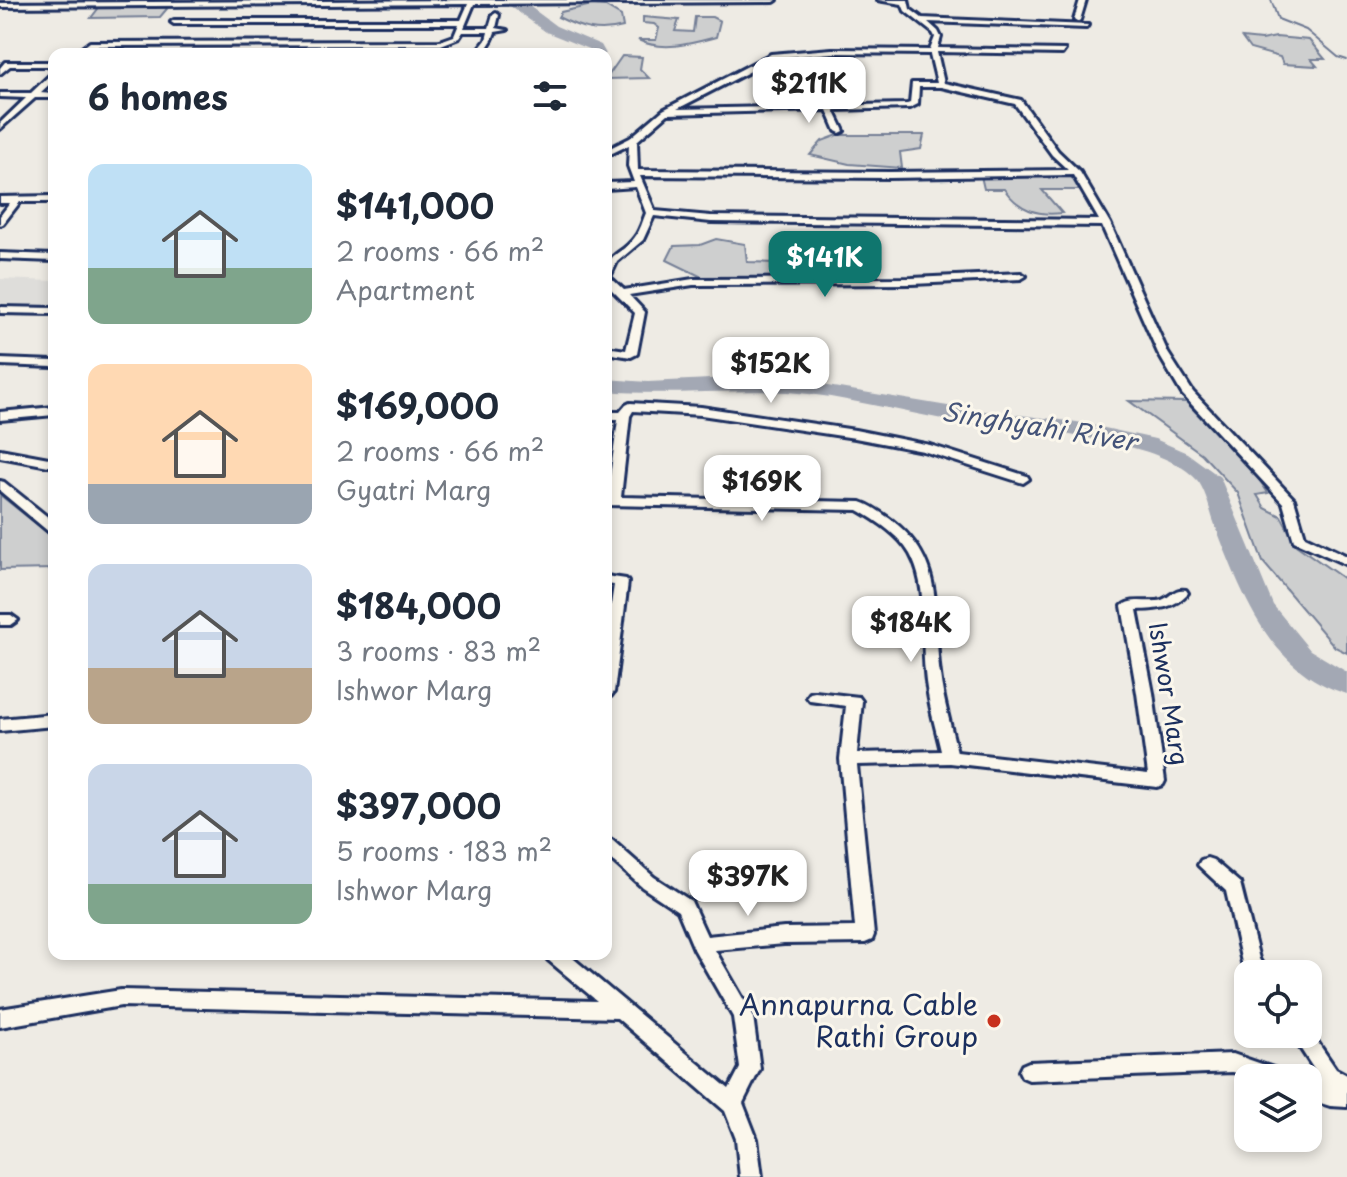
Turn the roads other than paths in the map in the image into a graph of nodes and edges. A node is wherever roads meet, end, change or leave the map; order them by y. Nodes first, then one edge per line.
1 (266, 0) edge
2 (489, 0) edge
3 (774, 0) edge
4 (880, 0) edge
5 (1083, 0) edge
6 (150, 1) edge
7 (472, 1) edge
8 (495, 1) edge
9 (561, 1) edge
10 (905, 1) edge
11 (0, 5) edge
12 (496, 15) dead end
13 (920, 20) junction
14 (1077, 20) dead end
15 (174, 22) dead end
16 (250, 22) junction
17 (462, 26) junction
18 (1086, 26) dead end
19 (504, 30) dead end
20 (492, 31) junction
21 (441, 43) junction
22 (233, 44) junction
23 (85, 48) edge
24 (436, 48) edge
25 (482, 48) edge
26 (934, 51) junction
27 (1062, 52) dead end
28 (48, 64) edge
29 (0, 72) edge
30 (48, 81) edge
31 (941, 85) junction
32 (0, 95) edge
33 (31, 96) junction
34 (48, 96) edge
35 (830, 109) junction
36 (666, 112) junction
37 (0, 127) edge
38 (840, 131) dead end
39 (633, 140) junction
40 (612, 150) edge
41 (1076, 172) junction
42 (635, 173) junction
43 (638, 184) junction
44 (612, 186) edge
45 (48, 199) edge
46 (0, 200) edge
47 (17, 200) junction
48 (651, 213) junction
49 (0, 222) edge
50 (1105, 223) junction
51 (0, 256) edge
52 (48, 258) edge
53 (612, 263) edge
54 (1021, 276) dead end
55 (612, 282) edge
56 (625, 293) junction
57 (0, 310) edge
58 (48, 311) edge
59 (612, 351) edge
60 (0, 362) edge
61 (48, 364) edge
62 (48, 412) edge
63 (0, 416) edge
64 (612, 416) edge
65 (624, 416) junction
66 (0, 453) edge
67 (48, 462) edge
68 (1023, 479) dead end
69 (0, 485) edge
70 (612, 489) edge
71 (612, 501) edge
72 (48, 524) edge
73 (1347, 561) edge
74 (1181, 593) dead end
75 (815, 697) dead end
76 (48, 721) edge
77 (0, 725) edge
78 (950, 757) junction
79 (848, 759) junction
80 (612, 850) edge
81 (1207, 865) dead end
82 (701, 944) junction
83 (562, 960) edge
84 (1250, 960) edge
85 (618, 1010) junction
86 (0, 1018) edge
87 (1310, 1048) edge
88 (1236, 1064) edge
89 (1029, 1071) dead end
90 (1338, 1089) edge
91 (732, 1104) junction
92 (751, 1177) edge

1 - 6 street
1 - 7 street
1 - 16 street
2 - 7 street
2 - 8 street
3 - 9 street
4 - 10 street
5 - 14 street
6 - 11 street
7 - 17 street
8 - 9 street
10 - 13 street
12 - 20 street
13 - 18 street
13 - 26 street
15 - 16 street
16 - 17 street
16 - 22 street
17 - 20 street
17 - 21 street
19 - 20 street
20 - 25 street
21 - 22 street
21 - 24 street
22 - 23 street
26 - 27 street
26 - 31 street
26 - 36 street
28 - 29 street
30 - 33 street
31 - 35 street
31 - 41 street
32 - 33 street
33 - 34 street
33 - 37 street
35 - 36 street
35 - 38 street
36 - 39 street
39 - 40 street
39 - 42 street
41 - 42 street
41 - 50 street
42 - 43 street
43 - 44 street
43 - 48 street
45 - 47 street
46 - 47 street
47 - 49 street
48 - 50 street
48 - 53 street
50 - 73 street
51 - 52 street
54 - 56 street
55 - 56 street
56 - 59 street
57 - 58 street
60 - 61 street
62 - 63 street
64 - 65 street
65 - 68 street
65 - 70 street
66 - 67 street
69 - 72 street
71 - 78 street
74 - 78 street, Ishwor Marg
75 - 79 street
76 - 77 street
78 - 79 street, Ishwor Marg
79 - 82 street
80 - 82 street
81 - 84 street
82 - 91 street
83 - 85 street
85 - 86 street
85 - 91 street
87 - 90 street
88 - 89 street
91 - 92 street

